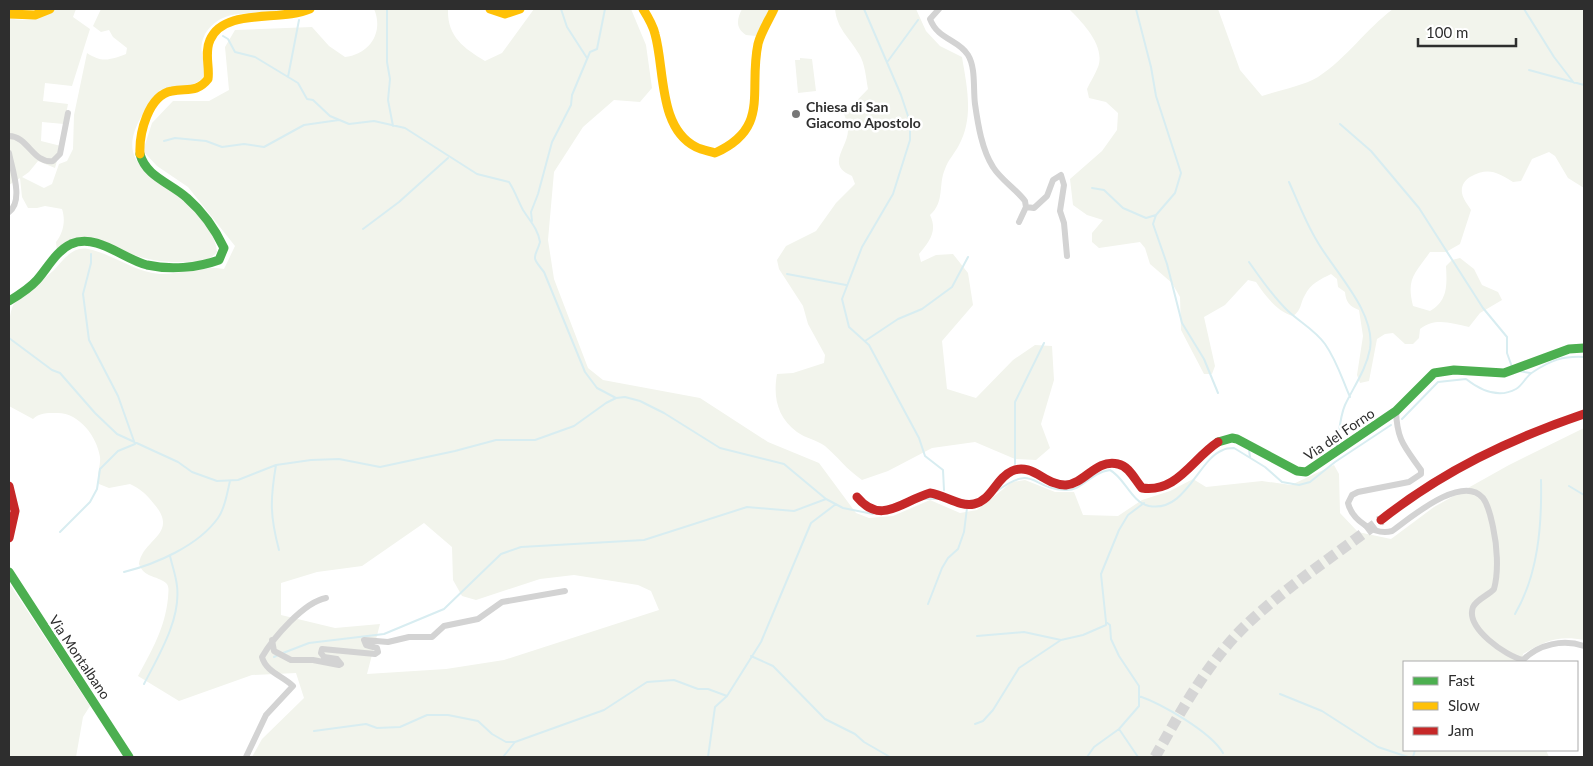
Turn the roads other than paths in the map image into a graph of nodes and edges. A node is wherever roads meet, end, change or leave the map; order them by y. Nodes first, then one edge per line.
1 (50, 9) edge
2 (310, 9) edge
3 (490, 9) edge
4 (520, 9) edge
5 (643, 9) edge
6 (774, 9) edge
7 (939, 9) edge
8 (9, 14) edge
9 (68, 113) dead end
10 (9, 136) edge
11 (9, 153) edge
12 (1026, 207) junction
13 (9, 212) edge
14 (1019, 222) dead end
15 (1066, 256) dead end
16 (9, 301) edge
17 (1584, 348) edge
18 (1396, 412) junction
19 (1584, 414) edge
20 (9, 486) edge
21 (857, 497) dead end
22 (1381, 520) tunnel mouth
23 (9, 538) edge
24 (9, 572) edge
25 (566, 591) dead end
26 (326, 598) dead end
27 (272, 640) junction
28 (1584, 646) edge
29 (129, 757) edge
30 (246, 757) edge

1 - 8 main road
2 - 16 main road
3 - 4 main road
5 - 6 main road
7 - 12 street
9 - 10 street
11 - 13 street
12 - 14 street
12 - 15 street
17 - 18 main road, Via del Forno
18 - 21 main road, Via del Forno
18 - 28 street, Via del Forno
19 - 22 main road
20 - 23 main road
24 - 29 main road, Via Montalbano
25 - 27 street
26 - 27 street
27 - 30 street

